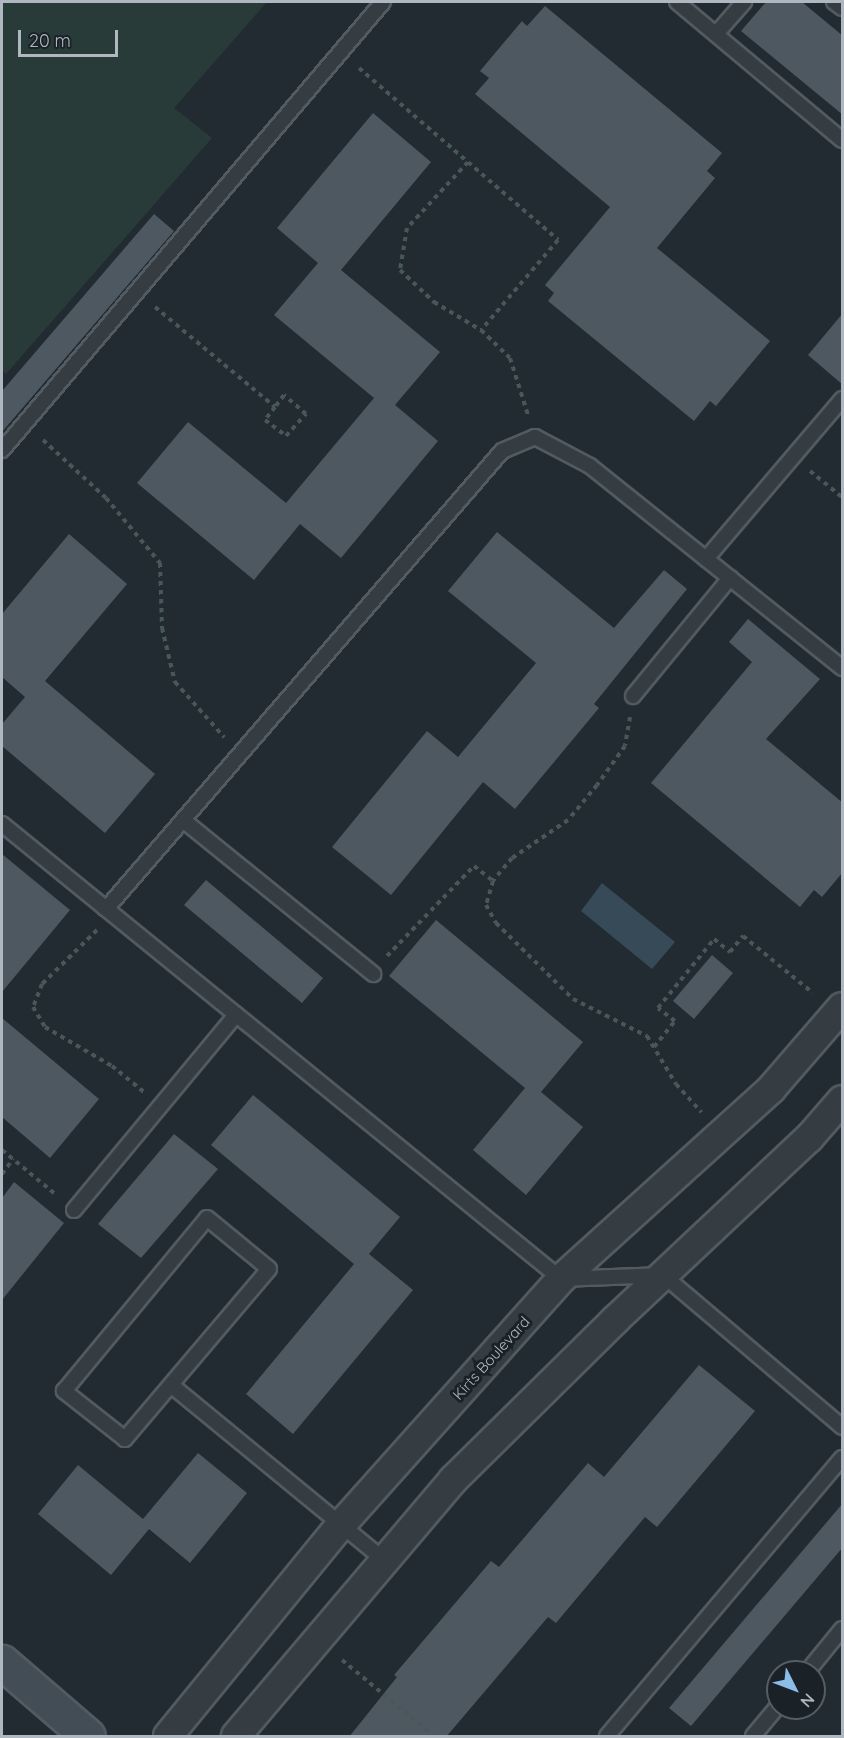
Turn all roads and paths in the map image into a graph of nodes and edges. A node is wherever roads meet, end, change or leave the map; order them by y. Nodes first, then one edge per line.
1 (383, 2) edge
2 (677, 2) edge
3 (744, 2) edge
4 (834, 2) edge
5 (843, 8) edge
6 (716, 34) junction
7 (340, 52) junction
8 (843, 140) edge
9 (468, 162) junction
10 (136, 291) junction
11 (481, 330) junction
12 (843, 399) edge
13 (275, 407) junction
14 (25, 423) junction
15 (535, 437) junction
16 (2, 450) edge
17 (793, 457) junction
18 (843, 497) edge
19 (706, 559) junction
20 (730, 578) junction
21 (843, 668) edge
22 (633, 696) joint
23 (241, 753) junction
24 (183, 820) junction
25 (2, 824) edge
26 (493, 881) junction
27 (109, 911) junction
28 (373, 974) joint
29 (814, 994) dead end
30 (843, 1007) edge
31 (236, 1015) junction
32 (654, 1048) junction
33 (843, 1100) edge
34 (161, 1105) junction
35 (704, 1114) dead end
36 (2, 1150) edge
37 (13, 1159) junction
38 (2, 1174) edge
39 (74, 1210) joint
40 (663, 1275) junction
41 (561, 1280) junction
42 (171, 1385) junction
43 (843, 1427) edge
44 (843, 1458) edge
45 (341, 1525) junction
46 (383, 1559) junction
47 (843, 1629) edge
48 (339, 1658) dead end
49 (817, 1660) edge
50 (2, 1662) edge
51 (767, 1720) edge
52 (88, 1737) edge
53 (168, 1737) edge
54 (236, 1737) edge
55 (434, 1737) edge
56 (606, 1737) edge
57 (753, 1737) edge

1 - 7 lane
2 - 6 lane
3 - 6 lane
4 - 5 lane
6 - 8 lane
7 - 9 path
7 - 10 lane
9 - 11 path
9 - 11 path
10 - 13 path
10 - 14 lane
11 - 15 path
12 - 17 lane
13 - 13 path
14 - 16 lane
14 - 23 path
15 - 19 lane
15 - 23 lane
17 - 18 path
17 - 19 lane
19 - 20 lane
20 - 21 lane
20 - 22 lane
22 - 26 path
23 - 24 lane
24 - 27 lane
24 - 28 lane
25 - 27 lane
26 - 28 path
26 - 32 path
27 - 31 lane
27 - 34 path
29 - 32 path
30 - 41 street, Kirts Boulevard
31 - 34 lane
31 - 41 lane
32 - 35 path
33 - 40 street
34 - 39 lane
36 - 37 path
37 - 38 path
37 - 39 path
40 - 41 lane
40 - 43 lane
40 - 46 street
41 - 45 street, Kirts Boulevard
42 - 42 lane
42 - 45 lane
44 - 56 lane
45 - 46 lane
45 - 53 street, Kirts Boulevard
46 - 54 street
47 - 49 lane
48 - 55 path
50 - 52 main road
51 - 57 lane

